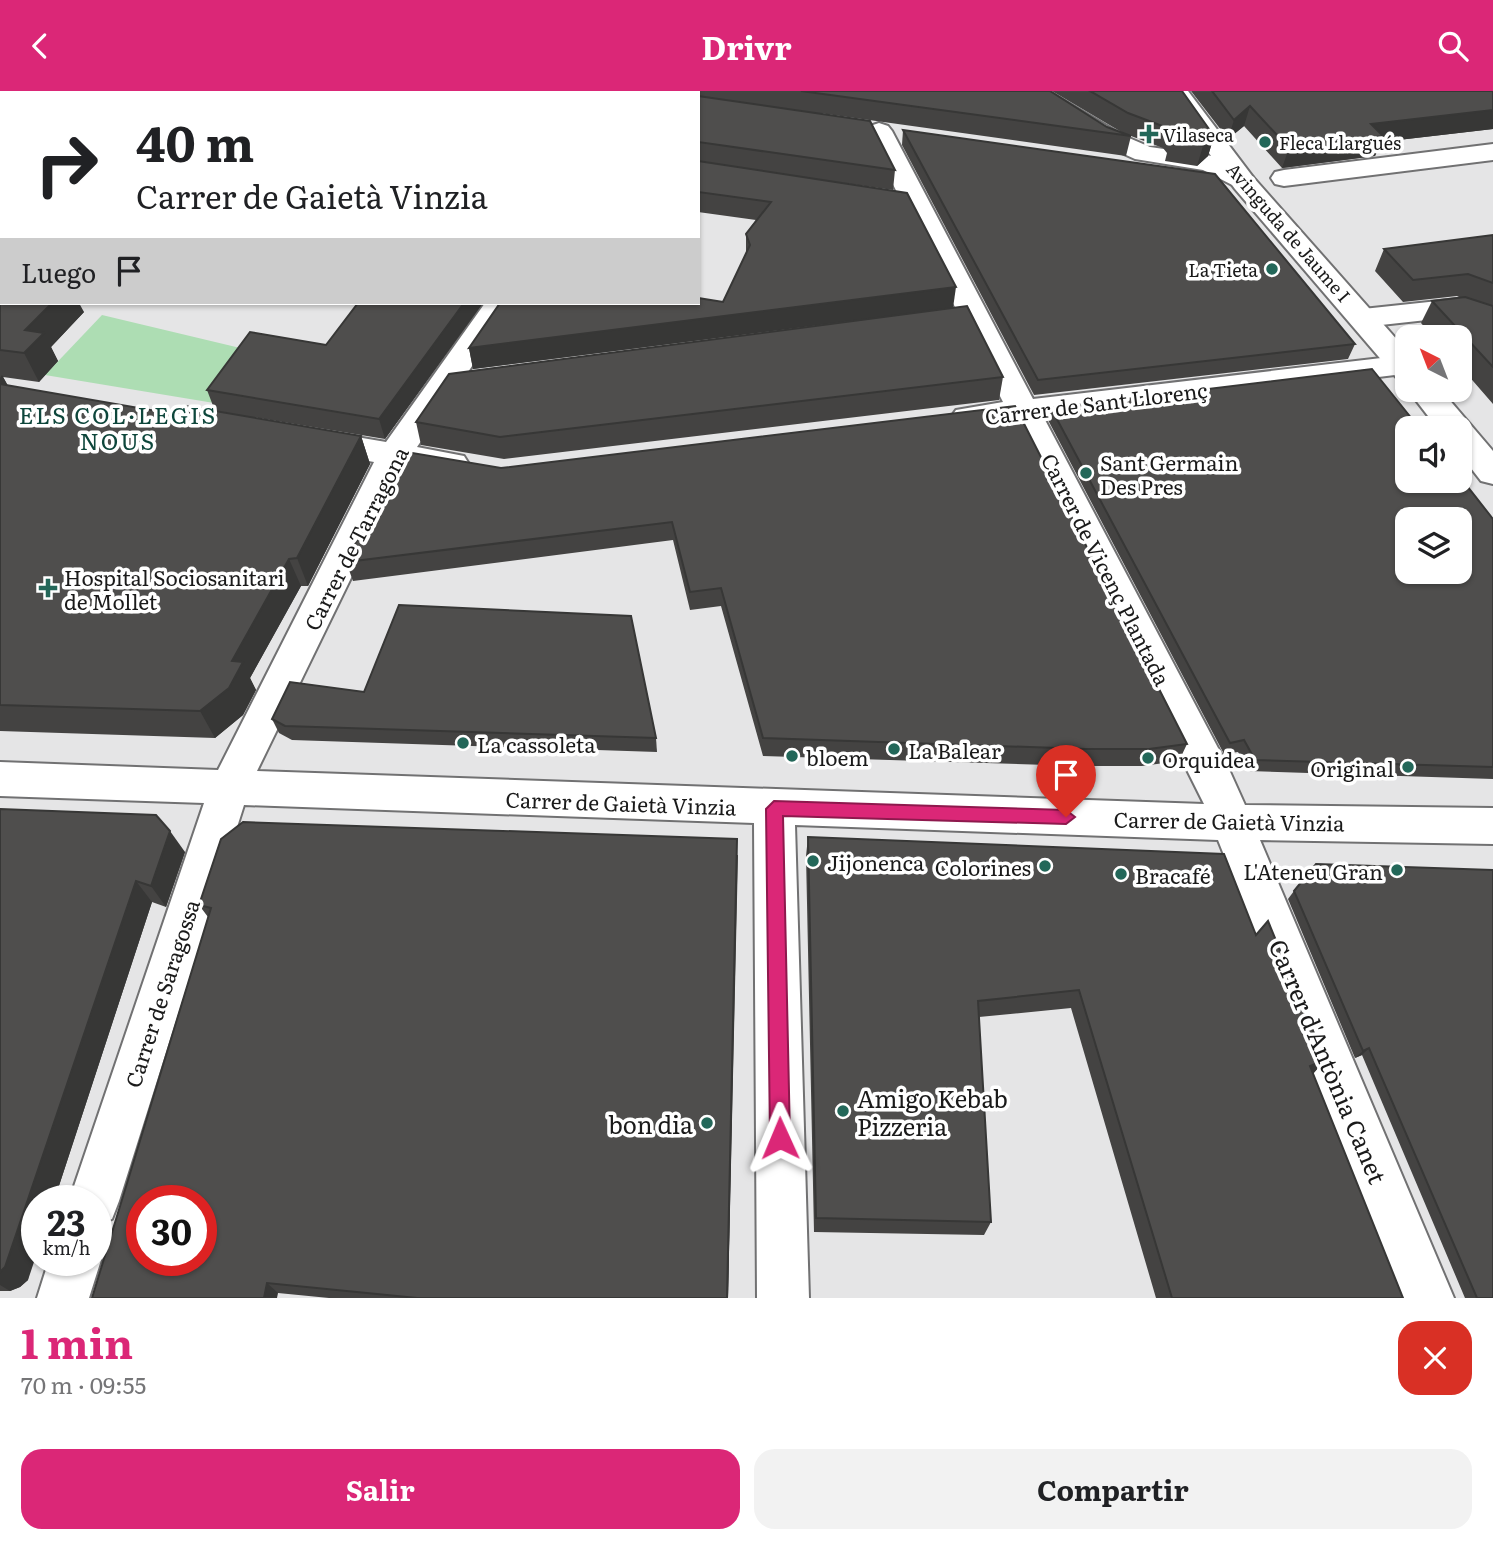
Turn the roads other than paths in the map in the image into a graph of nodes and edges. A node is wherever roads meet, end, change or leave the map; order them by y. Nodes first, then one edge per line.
1 (1031, 91) edge
2 (1176, 91) edge
3 (879, 131) edge
4 (1493, 152) edge
5 (1284, 178) dead end
6 (1244, 183) junction
7 (499, 305) edge
8 (976, 316) junction
9 (1363, 318) junction
10 (942, 321) edge
11 (1493, 322) edge
12 (1395, 355) edge
13 (1395, 368) edge
14 (482, 380) edge
15 (446, 385) junction
16 (1025, 409) junction
17 (933, 421) edge
18 (285, 436) edge
19 (1472, 448) edge
20 (395, 454) junction
21 (478, 468) edge
22 (1493, 473) edge
23 (0, 779) edge
24 (230, 786) junction
25 (774, 809) junction
26 (1231, 823) junction
27 (1493, 826) edge
28 (99, 1185) edge
29 (70, 1276) edge
30 (63, 1298) edge
31 (783, 1298) edge
32 (1428, 1298) edge

1 - 6 street
2 - 6 street, Avinguda de Jaume I
3 - 8 street, Carrer de Vicenç Plantada
4 - 5 street
6 - 9 street, Avinguda de Jaume I
7 - 15 street, Carrer de Tarragona
8 - 10 street
8 - 16 street, Carrer de Vicenç Plantada
9 - 11 street
9 - 12 street, Avinguda de Jaume I
13 - 16 street, Carrer de Sant Llorenç
14 - 15 street
15 - 20 street, Carrer de Tarragona
16 - 17 street, Carrer de Sant Llorenç
16 - 26 street, Carrer de Vicenç Plantada
18 - 20 street
19 - 22 street
20 - 21 street
20 - 24 street, Carrer de Tarragona
23 - 24 street, Carrer de Gaietà Vinzia
24 - 25 street, Carrer de Gaietà Vinzia
24 - 28 street, Carrer de Saragossa
25 - 26 street, Carrer de Gaietà Vinzia
25 - 31 street
26 - 27 street, Carrer de Gaietà Vinzia
26 - 32 street, Carrer d'Antònia Canet
29 - 30 street

